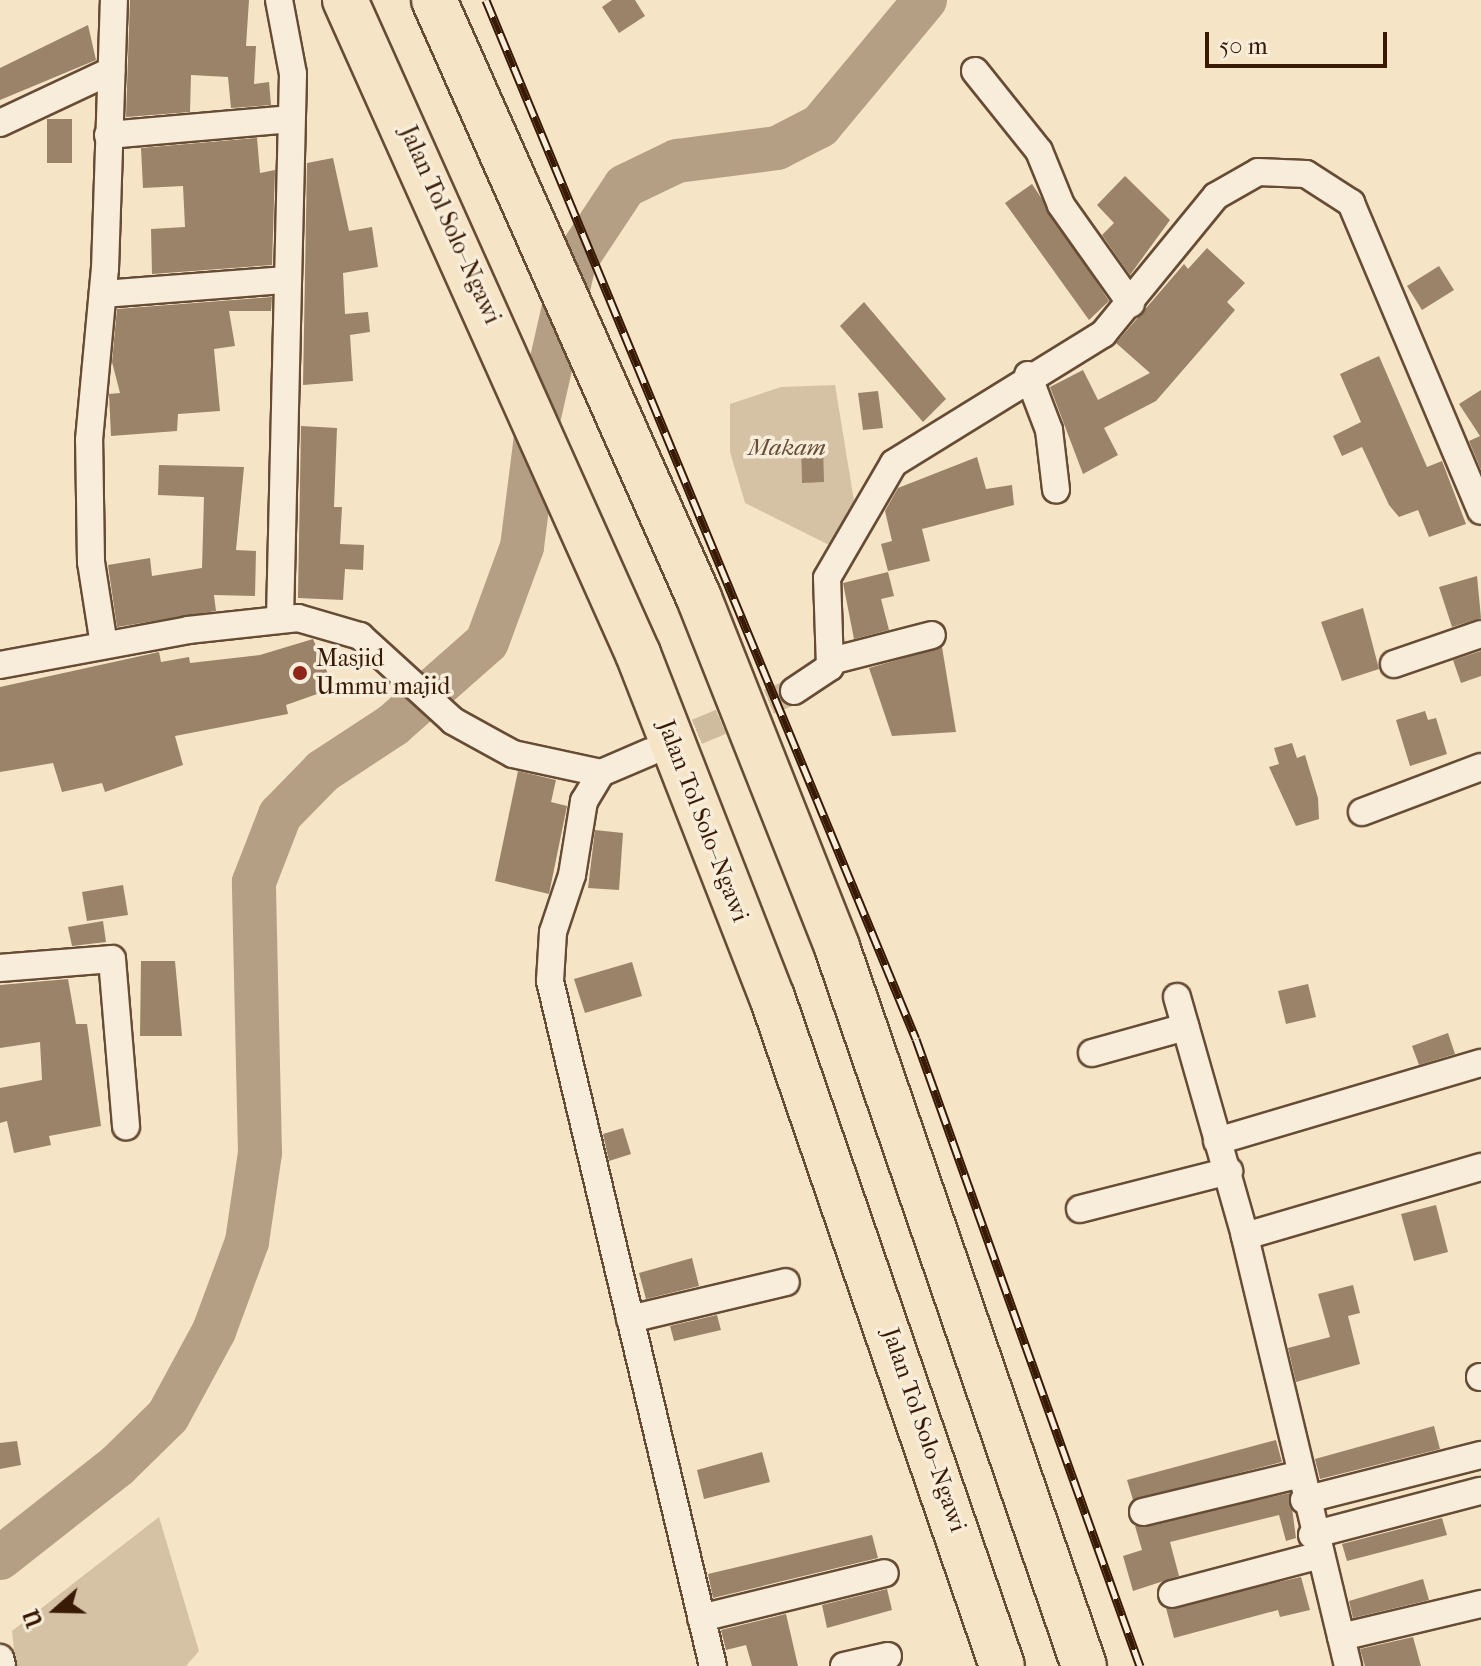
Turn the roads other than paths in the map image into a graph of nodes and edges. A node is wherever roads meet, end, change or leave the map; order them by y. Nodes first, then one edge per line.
1 (114, 0) edge
2 (279, 0) edge
3 (345, 0) edge
4 (434, 0) edge
5 (111, 71) junction
6 (975, 71) dead end
7 (291, 119) junction
8 (0, 123) edge
9 (108, 135) junction
10 (286, 280) junction
11 (103, 294) junction
12 (1131, 304) junction
13 (1028, 375) junction
14 (1056, 490) dead end
15 (1481, 511) edge
16 (280, 616) junction
17 (1481, 634) edge
18 (932, 635) dead end
19 (104, 645) junction
20 (831, 661) junction
21 (1394, 664) dead end
22 (0, 665) edge
23 (794, 691) tunnel mouth
24 (650, 752) tunnel mouth
25 (1481, 767) edge
26 (601, 773) junction
27 (1362, 812) dead end
28 (0, 968) edge
29 (1177, 997) dead end
30 (1185, 1027) junction
31 (1092, 1053) dead end
32 (1481, 1063) edge
33 (126, 1126) dead end
34 (1217, 1141) junction
35 (1481, 1167) edge
36 (1229, 1171) junction
37 (1080, 1209) dead end
38 (1245, 1236) junction
39 (786, 1282) dead end
40 (630, 1319) junction
41 (1481, 1455) edge
42 (1300, 1487) junction
43 (1480, 1491) edge
44 (1143, 1512) dead end
45 (1314, 1545) junction
46 (885, 1573) dead end
47 (1172, 1594) dead end
48 (1481, 1604) edge
49 (701, 1618) junction
50 (1341, 1637) junction
51 (888, 1656) dead end
52 (0, 1658) edge
53 (2, 1666) edge
54 (713, 1666) edge
55 (844, 1666) edge
56 (1002, 1666) edge
57 (1084, 1666) edge
58 (1348, 1666) edge

1 - 5 street
2 - 7 street
3 - 56 highway, Jalan Tol Solo–Ngawi
4 - 57 highway
5 - 8 street
5 - 9 street
6 - 12 street
7 - 9 street
7 - 10 street
9 - 11 street
10 - 11 street
10 - 16 street
11 - 19 street
12 - 13 street
12 - 15 street
13 - 14 street
13 - 20 street
16 - 19 street
16 - 26 street
17 - 21 street
18 - 20 street
19 - 22 street
20 - 23 street
24 - 26 street
25 - 27 street
26 - 40 street
28 - 33 street
29 - 30 street
30 - 31 street
30 - 34 street
32 - 34 street
34 - 36 street
35 - 38 street
36 - 37 street
36 - 38 street
38 - 42 street
39 - 40 street
40 - 49 street
41 - 42 street
42 - 44 street
42 - 45 street
43 - 45 street
45 - 47 street
45 - 50 street
46 - 49 street
48 - 50 street
49 - 54 street
50 - 58 street
51 - 55 street
52 - 53 street

